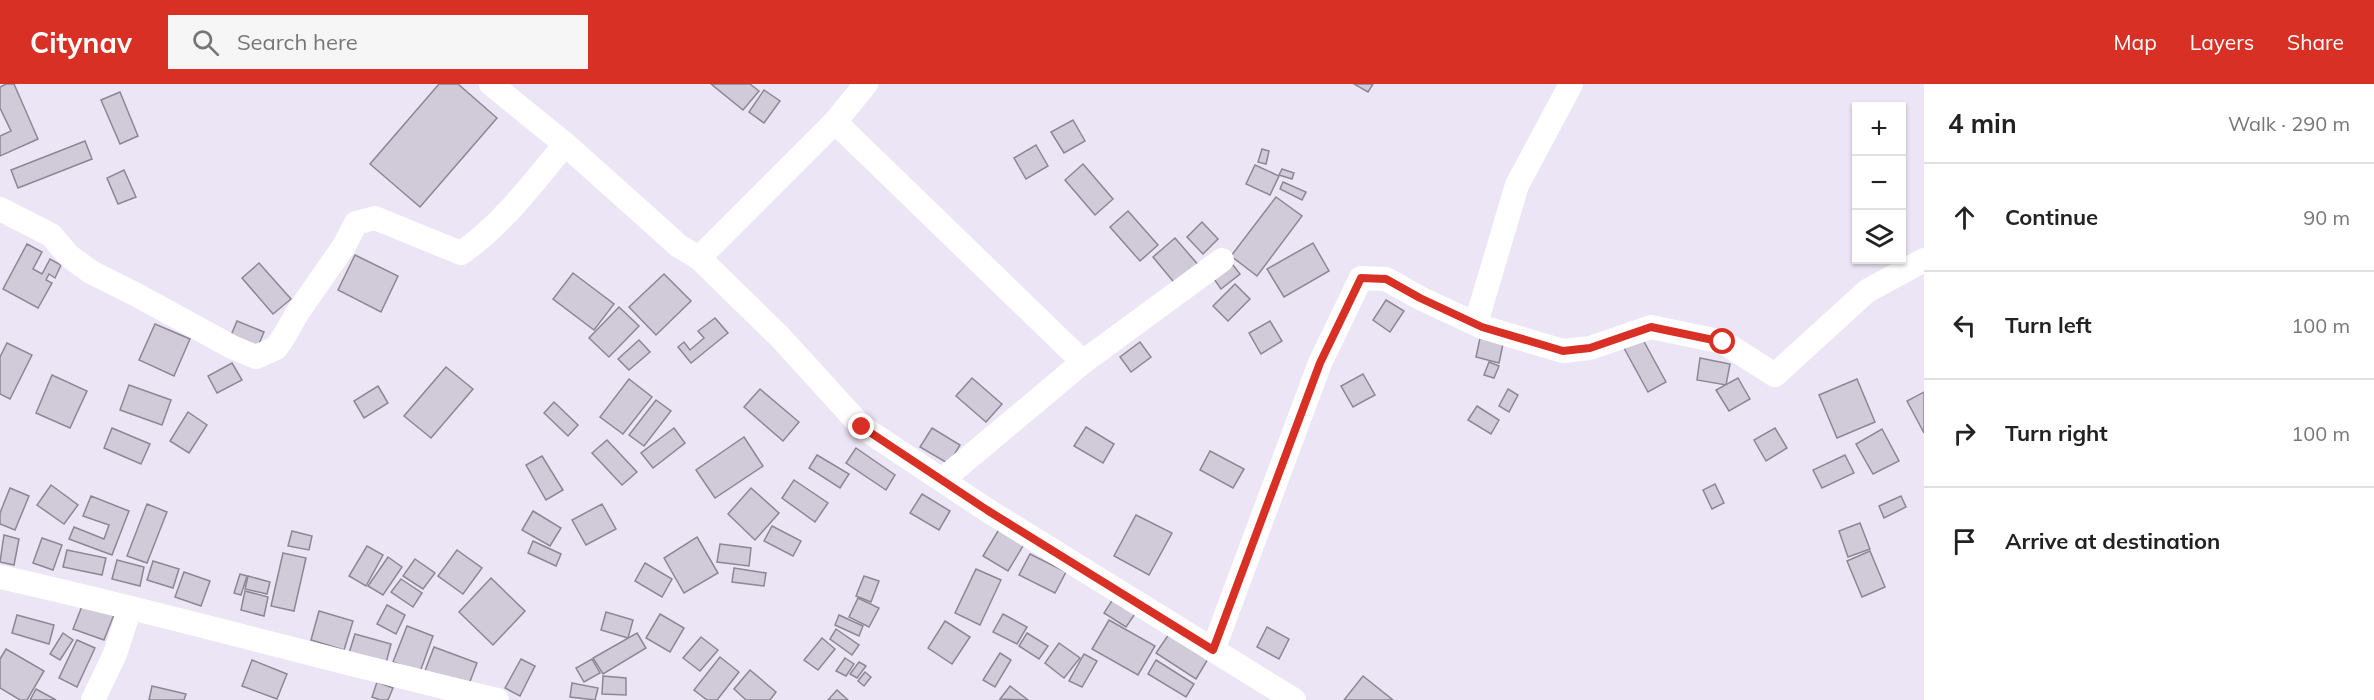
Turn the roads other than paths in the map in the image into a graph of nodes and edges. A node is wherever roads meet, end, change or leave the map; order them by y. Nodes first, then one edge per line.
1 (491, 84) edge
2 (866, 84) edge
3 (1571, 84) edge
4 (835, 122) junction
5 (565, 144) junction
6 (0, 209) edge
7 (699, 258) junction
8 (1222, 260) dead end
9 (1924, 260) edge
10 (1476, 323) junction
11 (1083, 362) junction
12 (942, 480) junction
13 (0, 577) edge
14 (130, 608) junction
15 (1213, 650) junction
16 (93, 700) edge
17 (497, 700) edge
18 (1294, 700) edge

1 - 5 street
2 - 4 street
3 - 10 street
4 - 7 street
4 - 11 street
5 - 6 street
5 - 7 street
7 - 12 street
8 - 11 street
9 - 10 street
10 - 15 street
11 - 12 street
12 - 15 street
13 - 14 street
14 - 16 street
14 - 17 street
15 - 18 street

